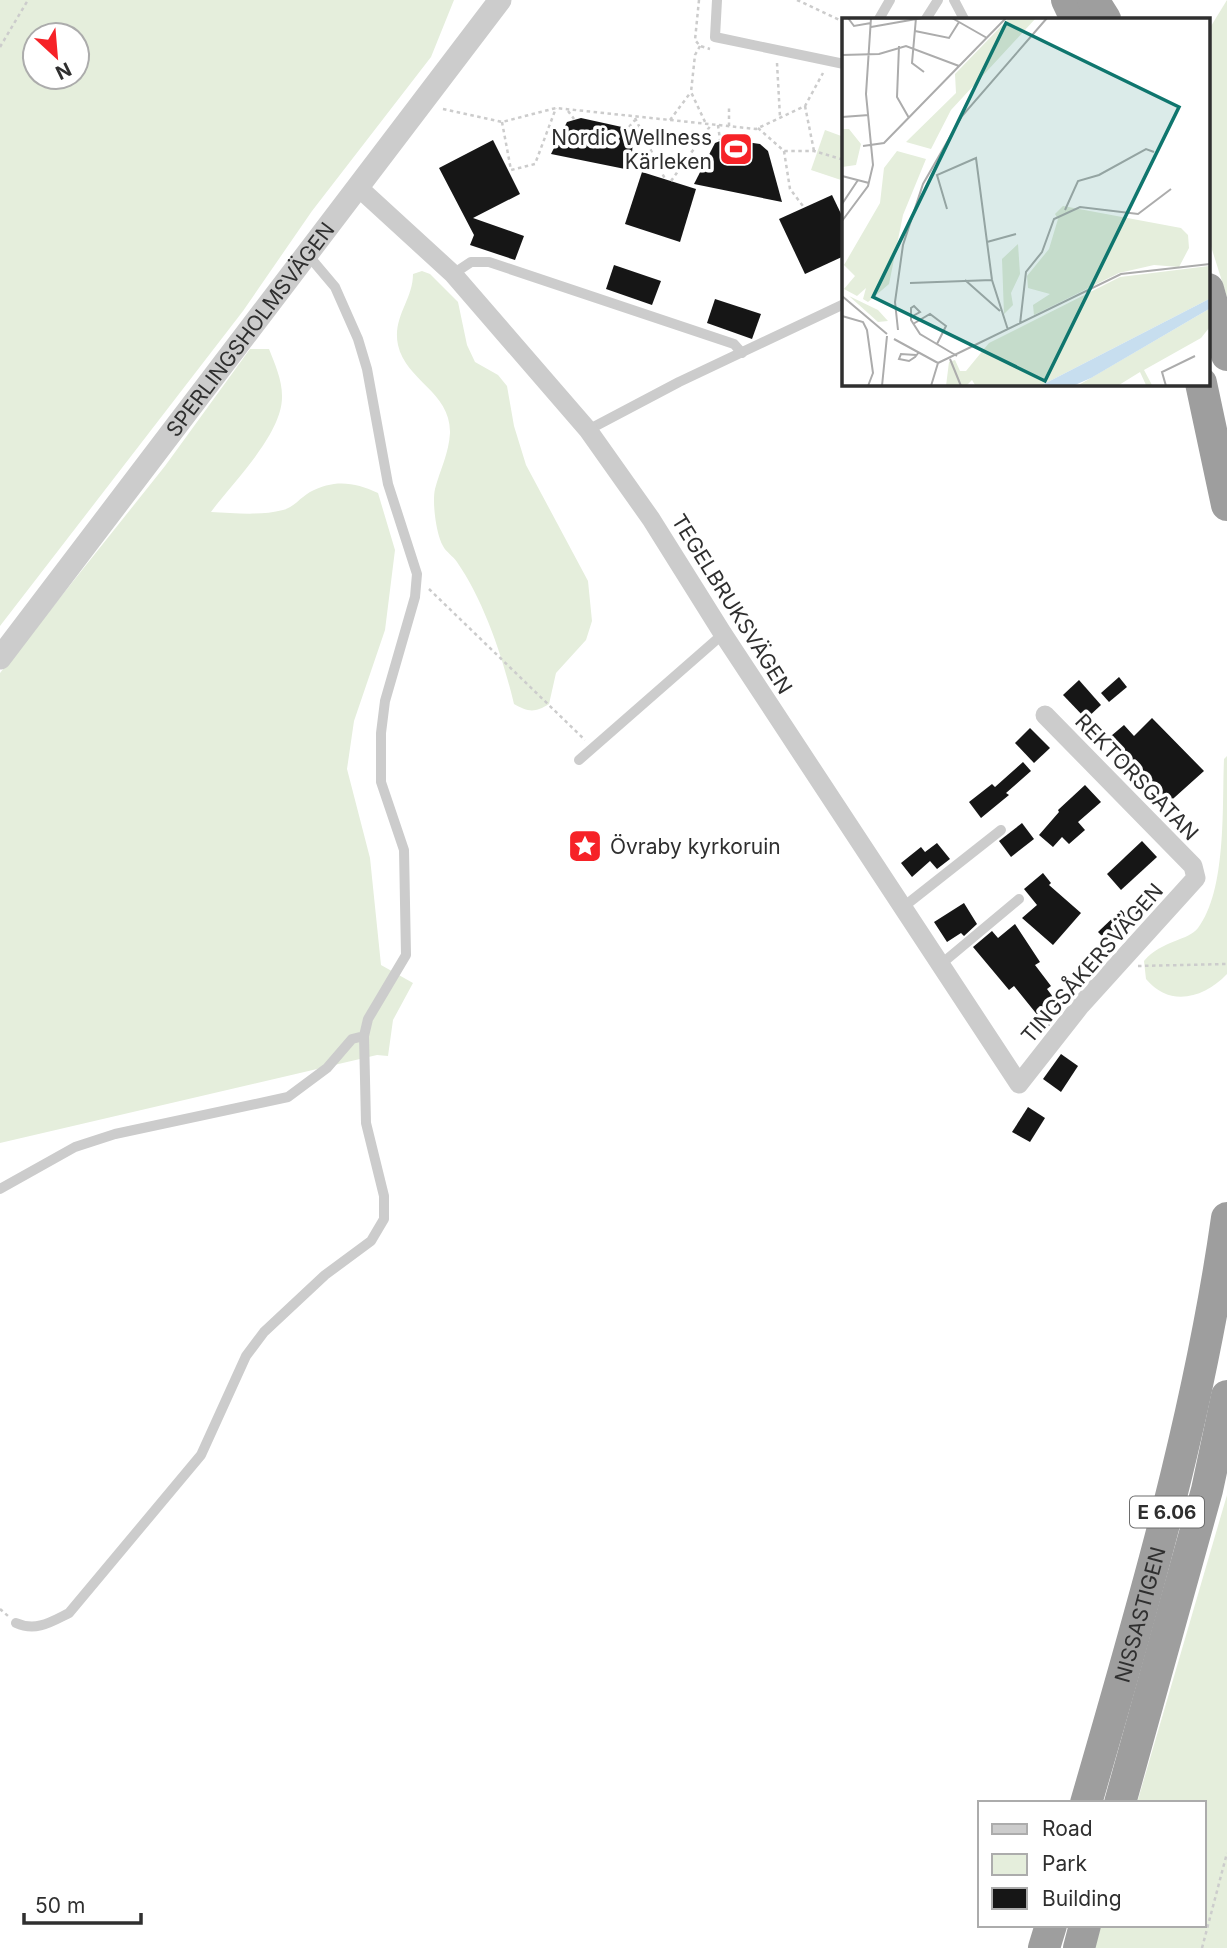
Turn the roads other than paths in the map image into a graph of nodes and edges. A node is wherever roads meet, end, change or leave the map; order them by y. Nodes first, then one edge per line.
1 (500, 0) edge
2 (717, 0) edge
3 (890, 0) edge
4 (938, 0) edge
5 (954, 0) edge
6 (1067, 0) edge
7 (1093, 0) edge
8 (880, 18) edge
9 (927, 18) edge
10 (963, 18) edge
11 (1076, 18) edge
12 (1104, 18) edge
13 (842, 64) edge
14 (358, 187) junction
15 (306, 253) junction
16 (453, 274) junction
17 (1210, 296) edge
18 (842, 305) edge
19 (742, 353) junction
20 (1227, 355) edge
21 (1201, 385) edge
22 (588, 430) junction
23 (1227, 505) edge
24 (723, 634) junction
25 (0, 658) edge
26 (1045, 715) dead end
27 (579, 760) dead end
28 (1001, 830) dead end
29 (1196, 872) joint
30 (1019, 899) dead end
31 (902, 908) junction
32 (940, 965) junction
33 (364, 1037) junction
34 (1019, 1084) joint
35 (0, 1189) edge
36 (1227, 1217) edge
37 (1227, 1396) edge
38 (16, 1623) dead end
39 (1087, 1801) edge
40 (1121, 1801) edge
41 (1050, 1927) edge
42 (1084, 1927) edge
43 (1044, 1948) edge
44 (1079, 1948) edge

1 - 14 street, SPERLINGSHOLMSVÄGEN
2 - 13 lane
3 - 8 lane
4 - 9 lane
5 - 10 lane
6 - 11 highway
7 - 12 highway
14 - 15 street, SPERLINGSHOLMSVÄGEN
14 - 16 street, TEGELBRUKSVÄGEN
15 - 25 street, SPERLINGSHOLMSVÄGEN
15 - 33 lane
16 - 19 lane
16 - 22 street, TEGELBRUKSVÄGEN
17 - 20 highway
18 - 19 lane
19 - 22 lane
21 - 23 highway
22 - 24 street, TEGELBRUKSVÄGEN
24 - 27 lane
24 - 31 street, TEGELBRUKSVÄGEN
26 - 29 street, REKTORSGATAN
28 - 31 lane
29 - 34 street, TINGSÅKERSVÄGEN
30 - 32 lane
31 - 32 street, TEGELBRUKSVÄGEN
32 - 34 street, TEGELBRUKSVÄGEN
33 - 35 lane
33 - 38 lane
36 - 39 highway, NISSASTIGEN / E 6.06
37 - 40 highway, NISSASTIGEN / E 6.06
41 - 43 highway
42 - 44 highway

